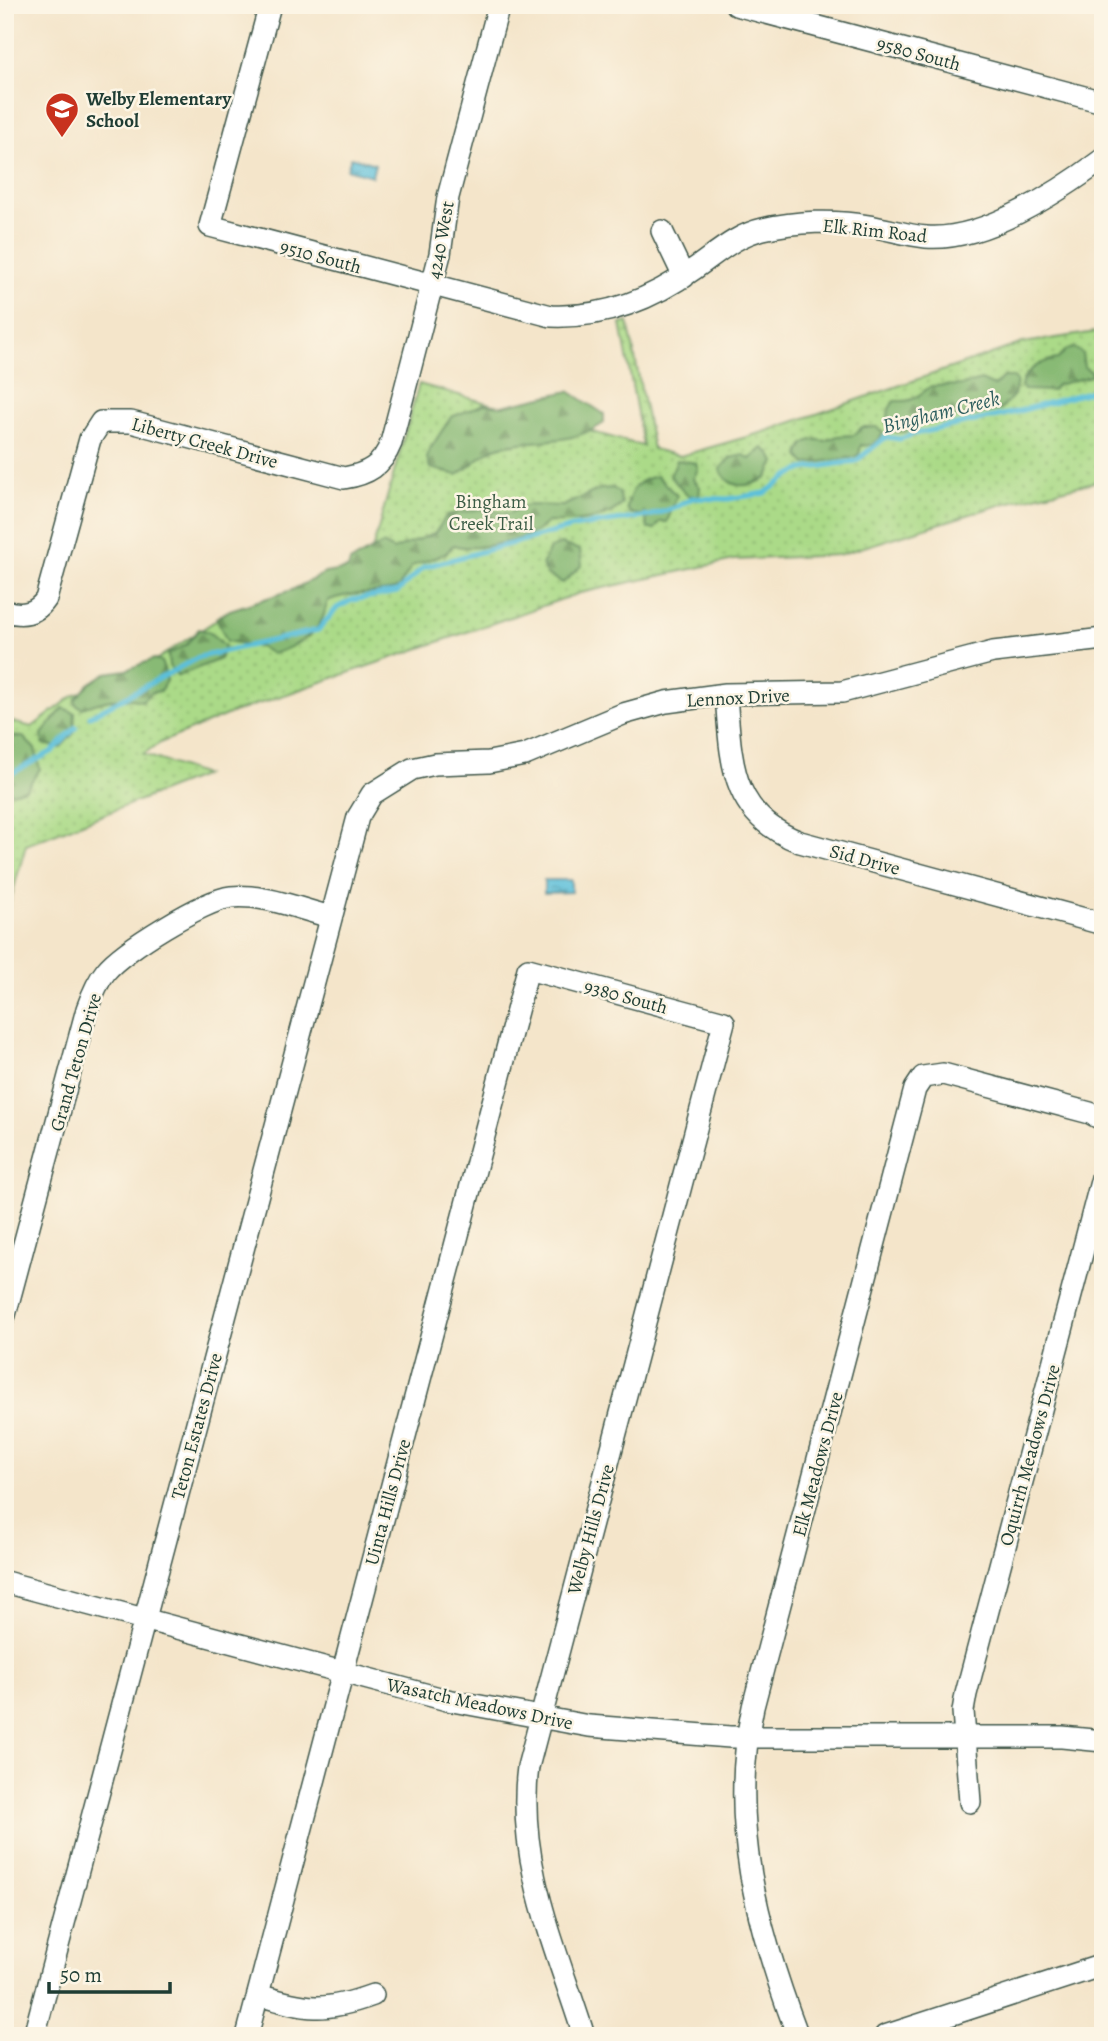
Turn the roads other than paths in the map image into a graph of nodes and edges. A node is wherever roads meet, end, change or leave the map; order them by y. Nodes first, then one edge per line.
1 (270, 5) edge
2 (499, 5) edge
3 (736, 5) edge
4 (1103, 102) edge
5 (1103, 159) edge
6 (662, 232) dead end
7 (684, 277) junction
8 (432, 285) junction
9 (372, 470) joint
10 (5, 611) edge
11 (1103, 639) edge
12 (726, 694) junction
13 (358, 817) joint
14 (331, 917) junction
15 (1103, 924) edge
16 (528, 969) joint
17 (724, 1022) joint
18 (1103, 1120) edge
19 (1103, 1174) edge
20 (5, 1315) edge
21 (5, 1582) edge
22 (144, 1619) junction
23 (342, 1672) junction
24 (539, 1718) junction
25 (966, 1737) junction
26 (747, 1738) junction
27 (1103, 1741) edge
28 (970, 1802) dead end
29 (1103, 1965) edge
30 (373, 1995) dead end
31 (258, 1996) junction
32 (34, 2036) edge
33 (247, 2036) edge
34 (584, 2036) edge
35 (798, 2036) edge
36 (886, 2036) edge

1 - 8 street, 9510 South
2 - 8 street, 4240 West
3 - 4 street, 9580 South
5 - 7 street, Elk Rim Road
6 - 7 street
7 - 8 street, Elk Rim Road
8 - 9 street, 4240 West
9 - 10 street, Liberty Creek Drive
11 - 12 street, Lennox Drive
12 - 13 street, Lennox Drive
12 - 15 street, Sid Drive
13 - 14 street, Teton Estates Drive
14 - 20 street, Grand Teton Drive
14 - 22 street, Teton Estates Drive
16 - 17 street, 9380 South
16 - 23 street, Uinta Hills Drive
17 - 24 street, Welby Hills Drive
18 - 26 street, Elk Meadows Drive
19 - 25 street, Oquirrh Meadows Drive
21 - 22 street, Wasatch Meadows Drive
22 - 23 street, Wasatch Meadows Drive
22 - 32 street, Teton Estates Drive
23 - 24 street, Wasatch Meadows Drive
23 - 31 street, Uinta Hills Drive
24 - 26 street, Wasatch Meadows Drive
24 - 34 street, Welby Hills Drive
25 - 26 street, Wasatch Meadows Drive
25 - 27 street, Wasatch Meadows Drive
25 - 28 street
26 - 35 street, Elk Meadows Drive
29 - 36 street
30 - 31 street
31 - 33 street, Uinta Hills Drive

